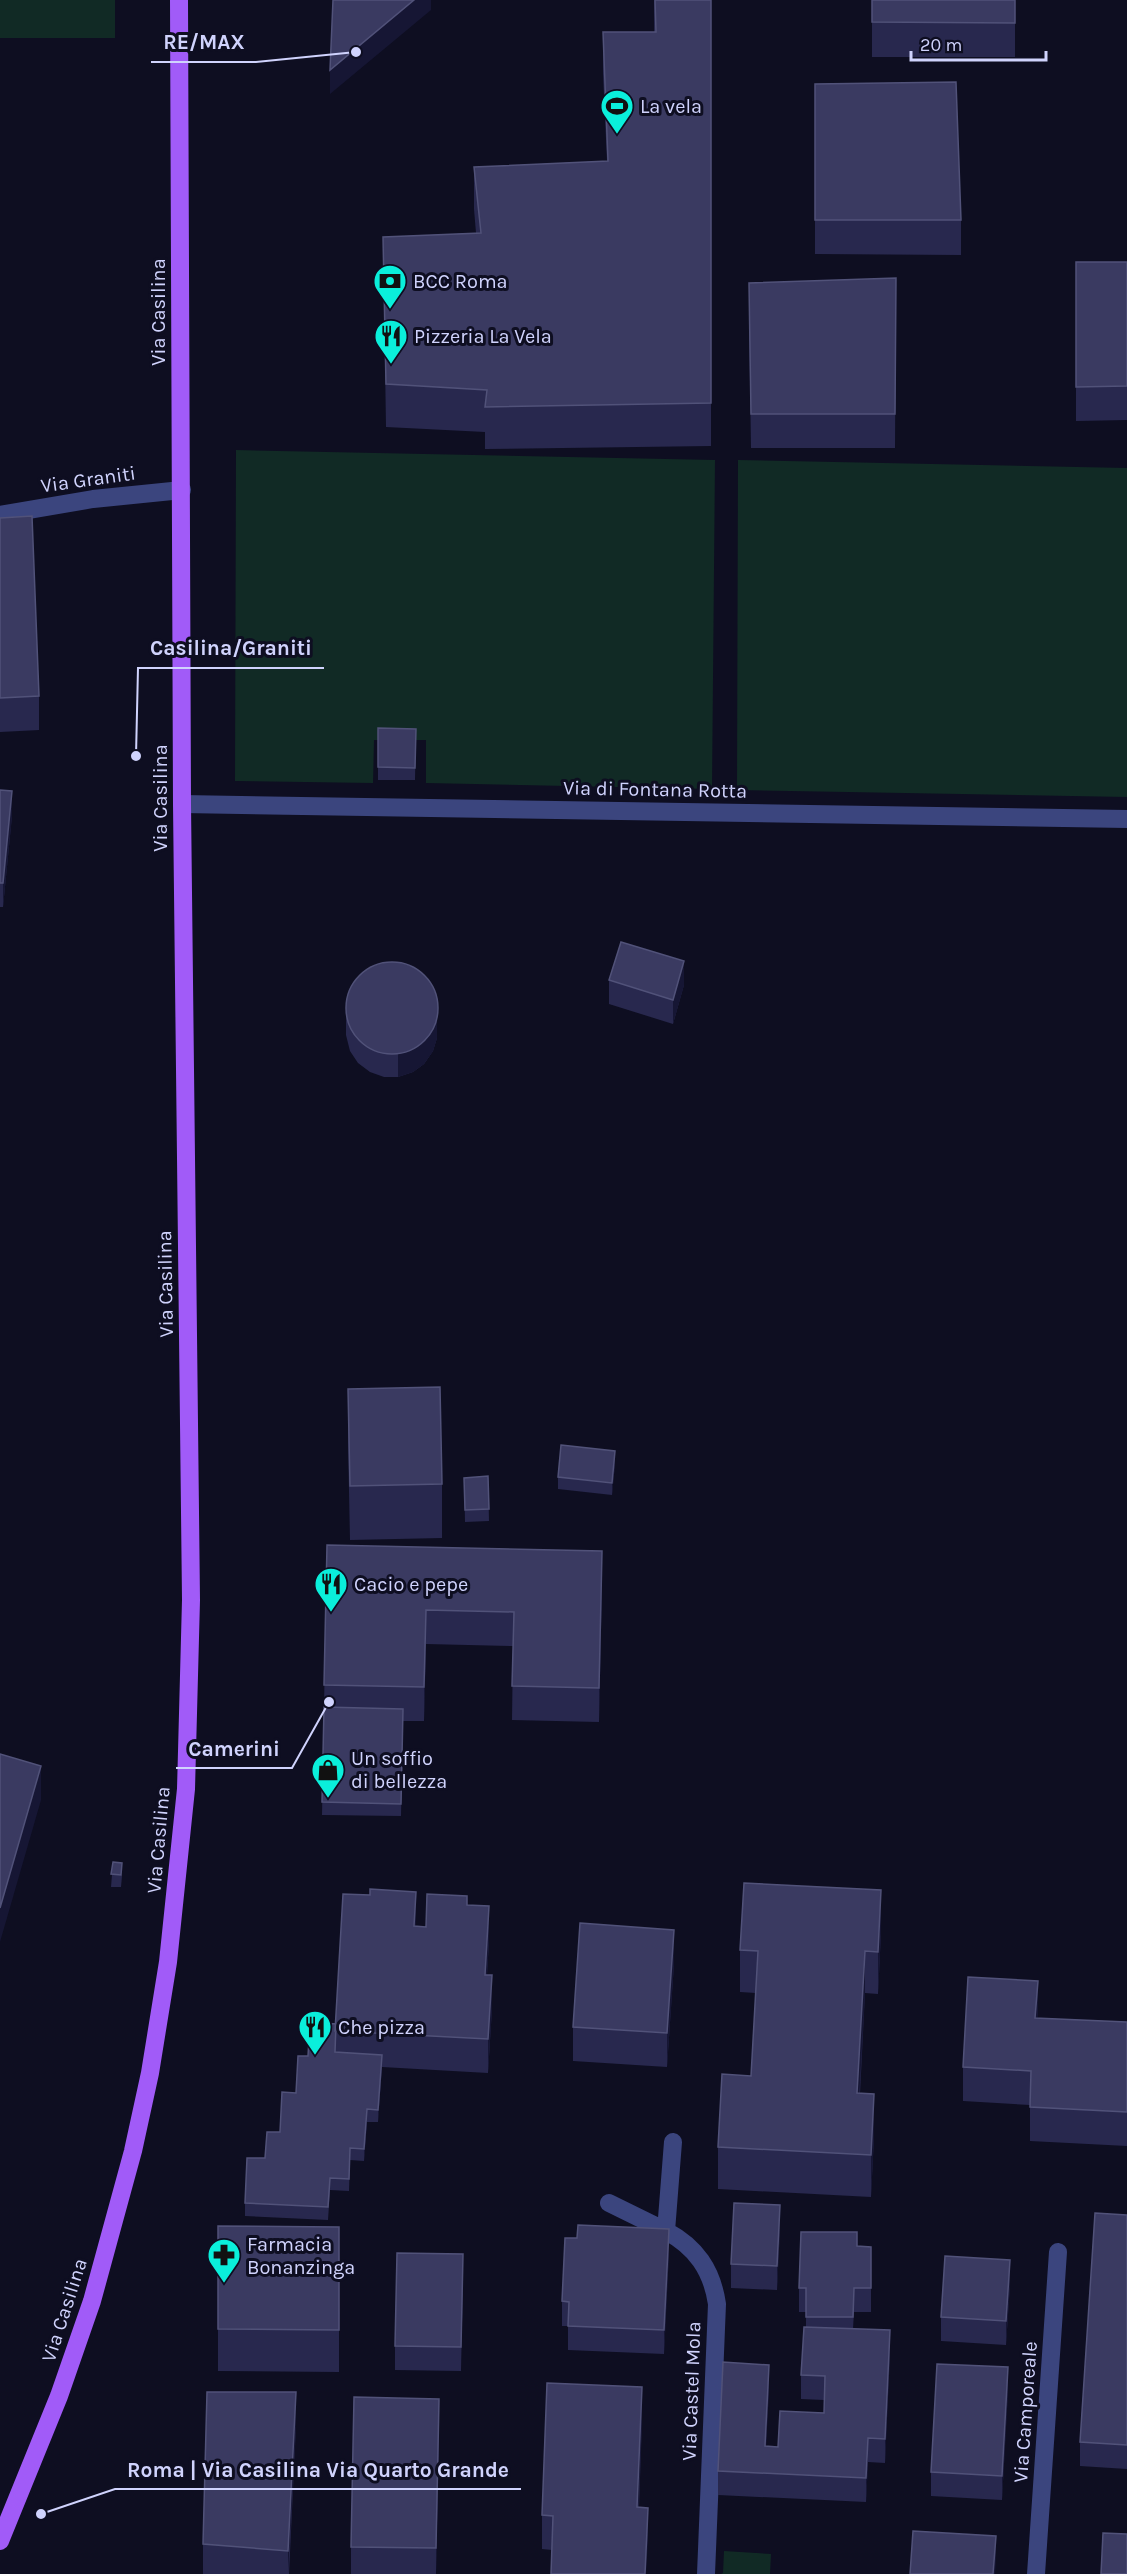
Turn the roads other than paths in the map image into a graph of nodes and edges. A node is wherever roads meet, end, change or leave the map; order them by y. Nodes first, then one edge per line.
1 (179, 0) edge
2 (182, 490) junction
3 (3, 510) edge
4 (182, 804) junction
5 (1127, 819) edge
6 (673, 2142) dead end
7 (609, 2203) dead end
8 (666, 2231) junction
9 (1058, 2252) dead end
10 (0, 2541) edge
11 (706, 2574) edge
12 (1036, 2574) edge

1 - 2 main road, Via Casilina
2 - 3 street, Via Graniti
2 - 4 main road, Via Casilina
4 - 5 street, Via di Fontana Rotta
4 - 10 main road, Via Casilina
6 - 8 street
7 - 8 street, Via Castel Mola
8 - 11 street, Via Castel Mola
9 - 12 street, Via Camporeale

